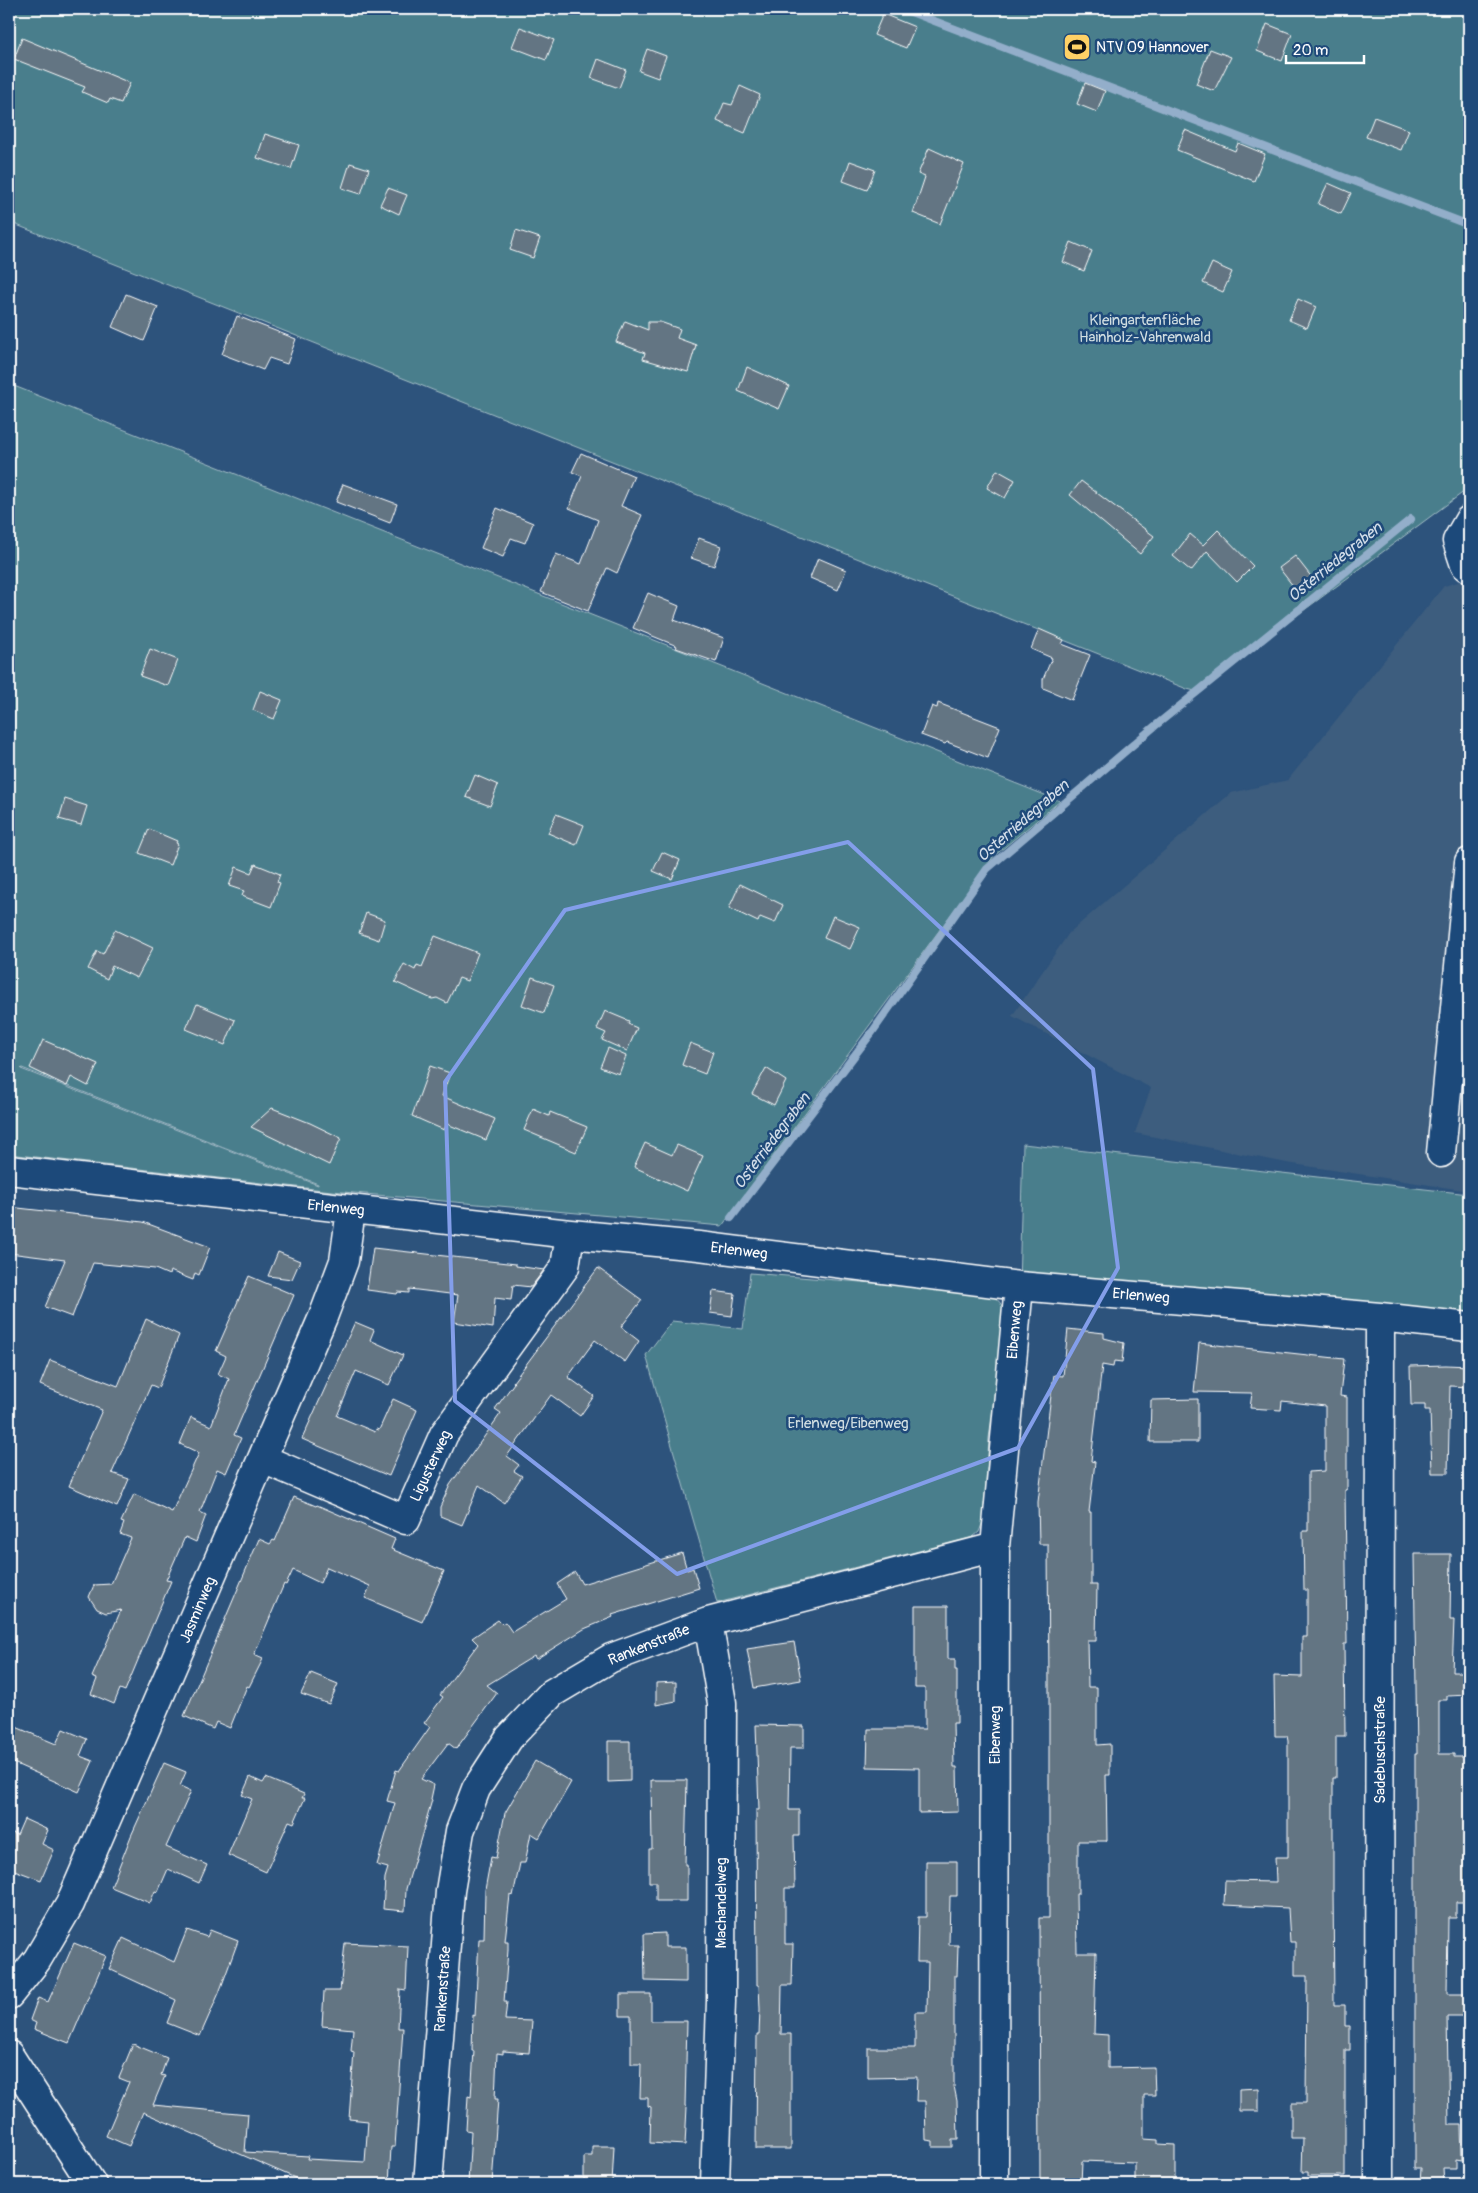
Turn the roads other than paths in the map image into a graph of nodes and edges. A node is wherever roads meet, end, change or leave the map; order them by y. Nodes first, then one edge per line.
1 (1469, 520) edge
2 (1469, 568) edge
3 (1469, 862) edge
4 (1441, 1153) dead end
5 (9, 1170) edge
6 (351, 1210) junction
7 (570, 1234) junction
8 (1019, 1286) junction
9 (1380, 1316) junction
10 (1469, 1327) edge
11 (263, 1459) junction
12 (996, 1547) junction
13 (708, 1622) junction
14 (9, 1996) edge
15 (9, 2055) edge
16 (92, 2184) edge
17 (428, 2184) edge
18 (715, 2184) edge
19 (994, 2184) edge
20 (1379, 2184) edge

1 - 2 street
3 - 4 street
5 - 6 street, Erlenweg
6 - 7 street, Erlenweg
6 - 11 street, Jasminweg
7 - 8 street, Erlenweg
7 - 11 street, Ligusterweg
8 - 9 street, Erlenweg
8 - 12 street, Eibenweg
9 - 10 street, Erlenweg
9 - 20 street, Sadebuschstraße
11 - 14 street, Jasminweg
12 - 13 street, Rankenstraße
12 - 19 street, Eibenweg
13 - 17 street, Rankenstraße
13 - 18 street, Machandelweg
15 - 16 street

